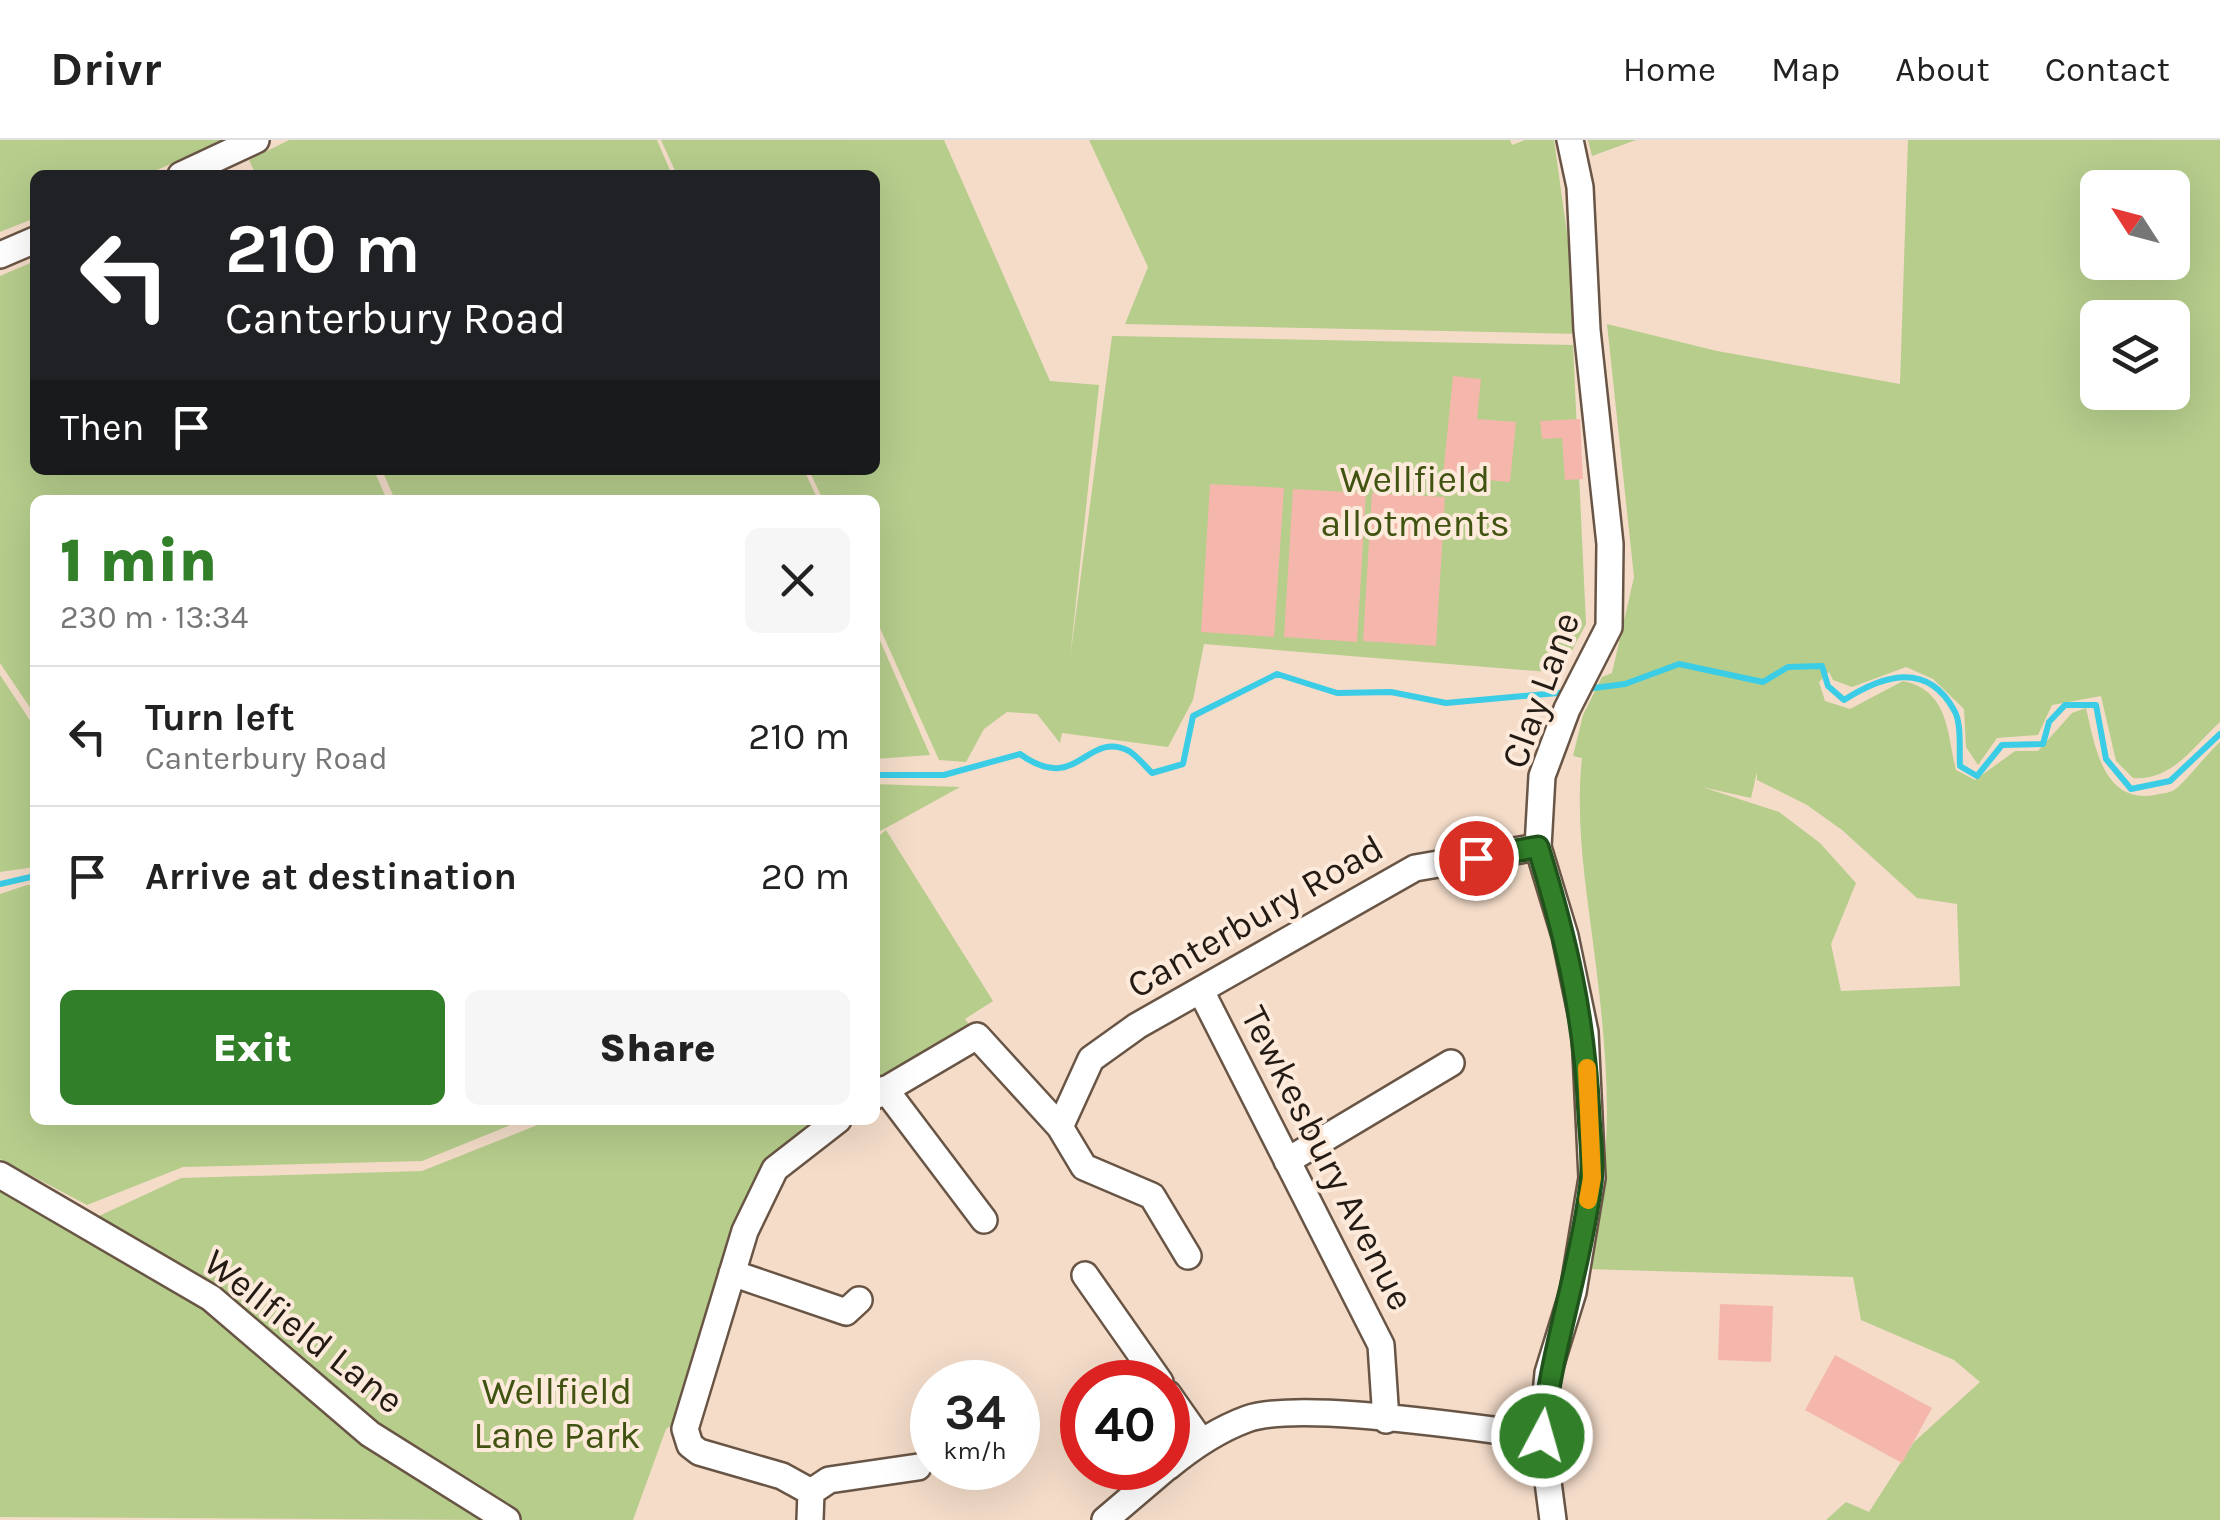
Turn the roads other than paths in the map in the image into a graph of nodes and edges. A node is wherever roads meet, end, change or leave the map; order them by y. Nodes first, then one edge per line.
1 (256, 140) edge
2 (1570, 140) edge
3 (191, 170) edge
4 (30, 242) edge
5 (0, 255) edge
6 (1538, 847) junction
7 (1201, 992) junction
8 (1451, 1062) dead end
9 (880, 1092) edge
10 (832, 1125) edge
11 (1060, 1126) junction
12 (1287, 1161) junction
13 (0, 1175) edge
14 (984, 1220) dead end
15 (1188, 1256) dead end
16 (732, 1273) junction
17 (1085, 1275) dead end
18 (860, 1300) dead end
19 (1145, 1360) edge
20 (1386, 1420) junction
21 (1190, 1426) edge
22 (1542, 1436) junction
23 (1200, 1441) junction
24 (1190, 1449) edge
25 (910, 1468) edge
26 (1143, 1490) edge
27 (810, 1492) junction
28 (1114, 1517) edge
29 (507, 1520) edge
30 (810, 1520) edge
31 (1553, 1520) edge

1 - 3 street
2 - 6 street, Clay Lane
4 - 5 street
6 - 7 street, Canterbury Road
6 - 22 street, Clay Lane
7 - 11 street, Canterbury Road
7 - 12 street, Tewkesbury Avenue
8 - 12 street
9 - 11 street
9 - 14 street
10 - 16 street
11 - 15 street
12 - 20 street, Tewkesbury Avenue
13 - 29 street, Wellfield Lane
16 - 18 street
16 - 27 street
17 - 19 street
20 - 22 street
20 - 23 street
21 - 23 street
22 - 31 street, Clay Lane
23 - 24 street
25 - 27 street
26 - 28 street
27 - 30 street

